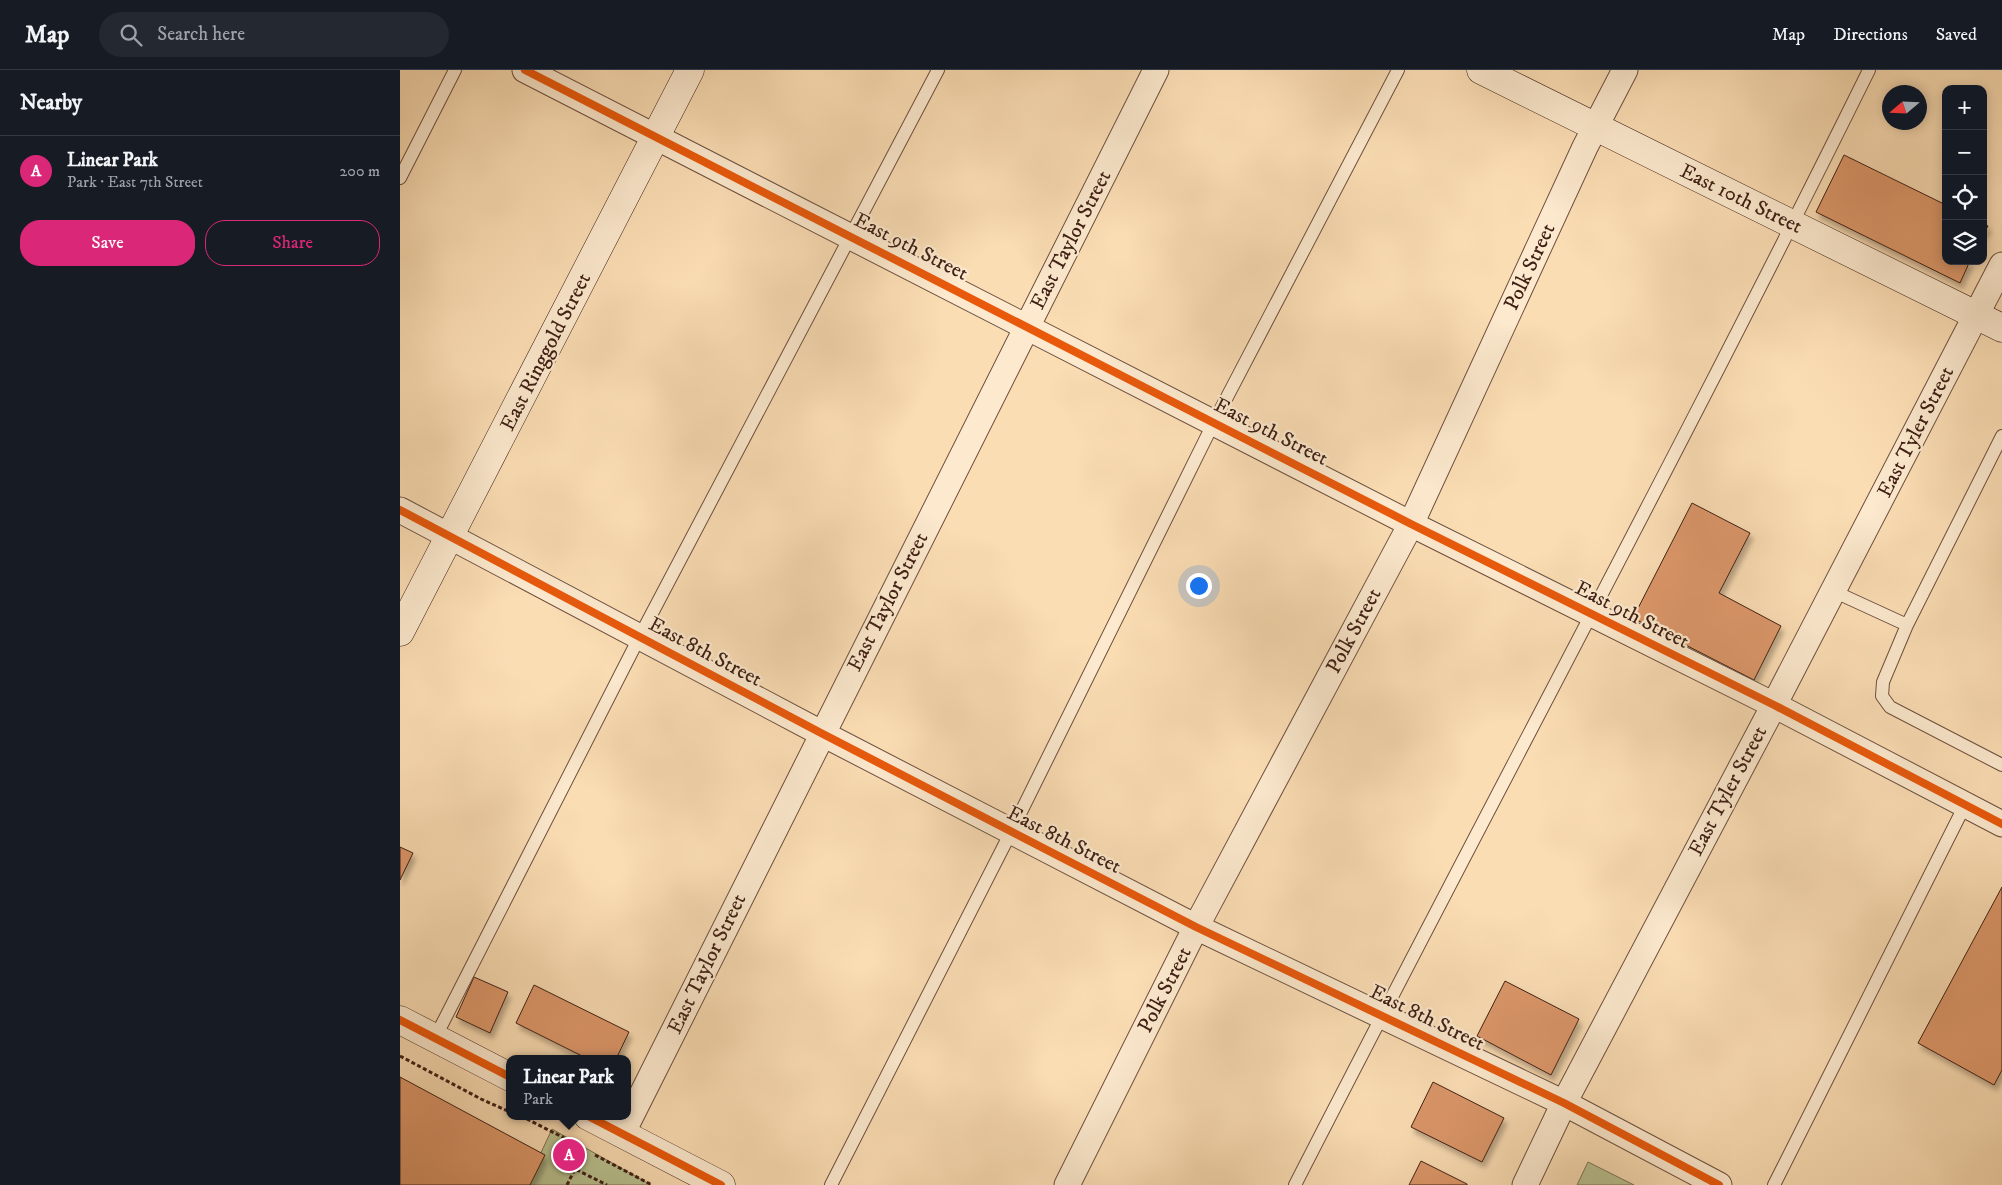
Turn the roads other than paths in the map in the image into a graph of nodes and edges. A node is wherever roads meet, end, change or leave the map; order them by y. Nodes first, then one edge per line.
1 (456, 70) edge
2 (525, 70) edge
3 (690, 70) edge
4 (938, 70) edge
5 (1156, 70) edge
6 (1398, 70) edge
7 (1481, 70) edge
8 (1625, 70) edge
9 (1869, 70) edge
10 (1595, 128) junction
11 (658, 136) junction
12 (400, 178) edge
13 (1792, 224) junction
14 (849, 235) junction
15 (2002, 265) edge
16 (1977, 315) junction
17 (1027, 327) junction
18 (2002, 328) edge
19 (1214, 422) junction
20 (2002, 436) edge
21 (400, 510) edge
22 (1411, 524) junction
23 (450, 536) junction
24 (1833, 591) junction
25 (1593, 614) junction
26 (1906, 625) junction
27 (400, 632) edge
28 (640, 636) junction
29 (1774, 705) junction
30 (821, 734) junction
31 (2002, 765) edge
32 (1966, 805) junction
33 (2002, 824) edge
34 (1011, 832) junction
35 (1196, 928) junction
36 (1381, 1016) junction
37 (400, 1020) edge
38 (435, 1038) junction
39 (506, 1075) edge
40 (1564, 1103) junction
41 (631, 1116) edge
42 (596, 1120) edge
43 (629, 1120) edge
44 (622, 1134) junction
45 (722, 1185) edge
46 (831, 1185) edge
47 (1067, 1185) edge
48 (1295, 1185) edge
49 (1525, 1185) edge
50 (1719, 1185) edge
51 (1774, 1185) edge

1 - 12 lane
2 - 11 street, East 9th Street
3 - 11 street, East Ringgold Street
4 - 14 lane
5 - 17 street, East Taylor Street
6 - 19 lane
7 - 10 street, East 10th Street
8 - 10 street, Polk Street
9 - 13 lane
10 - 13 street, East 10th Street
10 - 22 street, Polk Street
11 - 14 street, East 9th Street
11 - 23 street, East Ringgold Street
13 - 16 street, East 10th Street
13 - 25 lane
14 - 17 street, East 9th Street
14 - 28 lane
15 - 16 street, East Tyler Street
16 - 18 street, East 10th Street
16 - 24 street, East Tyler Street
17 - 19 street, East 9th Street
17 - 30 street, East Taylor Street
19 - 22 street, East 9th Street
19 - 34 lane
20 - 26 lane
21 - 23 street, East 8th Street
22 - 25 street, East 9th Street
22 - 35 street, Polk Street
23 - 27 street, East Ringgold Street
23 - 28 street, East 8th Street
24 - 26 lane
24 - 29 street, East Tyler Street
25 - 29 street, East 9th Street
25 - 36 lane
26 - 31 lane
28 - 30 street, East 8th Street
28 - 38 lane
29 - 32 street, East 9th Street
29 - 40 street, East Tyler Street
30 - 34 street, East 8th Street
30 - 41 street, East Taylor Street
32 - 33 street, East 9th Street
32 - 51 lane
34 - 35 street, East 8th Street
34 - 46 lane
35 - 36 street, East 8th Street
35 - 47 street, Polk Street
36 - 40 street, East 8th Street
36 - 48 lane
37 - 38 street
38 - 39 street
40 - 49 street, East Tyler Street
40 - 50 street, East 8th Street
42 - 44 street
43 - 44 street, East Taylor Street
44 - 45 street

